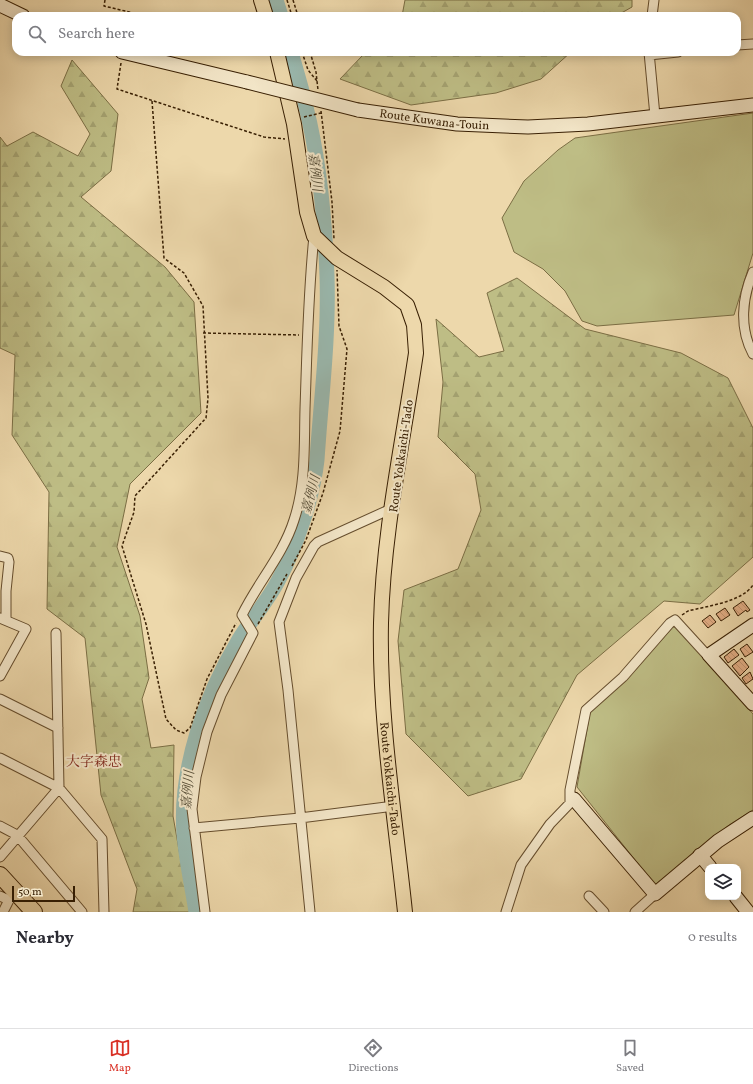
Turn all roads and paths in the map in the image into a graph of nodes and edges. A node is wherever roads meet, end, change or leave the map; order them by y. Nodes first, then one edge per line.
1 (105, 0) edge
2 (261, 0) edge
3 (287, 0) edge
4 (293, 0) edge
5 (654, 0) edge
6 (0, 5) edge
7 (15, 12) edge
8 (129, 12) edge
9 (265, 12) edge
10 (291, 12) edge
11 (297, 12) edge
12 (652, 12) edge
13 (753, 44) edge
14 (741, 45) edge
15 (122, 56) edge
16 (278, 56) edge
17 (303, 56) edge
18 (311, 56) edge
19 (649, 56) edge
20 (317, 81) junction
21 (319, 95) dead end
22 (152, 101) junction
23 (753, 105) edge
24 (321, 108) dead end
25 (321, 113) junction
26 (656, 116) junction
27 (299, 117) dead end
28 (297, 141) junction
29 (333, 225) dead end
30 (314, 236) junction
31 (337, 258) junction
32 (753, 272) edge
33 (748, 303) edge
34 (203, 333) junction
35 (308, 335) junction
36 (753, 354) edge
37 (393, 508) junction
38 (0, 556) edge
39 (753, 585) edge
40 (242, 615) junction
41 (3, 619) edge
42 (675, 620) junction
43 (753, 625) edge
44 (56, 633) dead end
45 (253, 633) junction
46 (709, 655) junction
47 (0, 676) edge
48 (751, 698) edge
49 (0, 699) edge
50 (58, 728) junction
51 (0, 758) edge
52 (59, 788) junction
53 (572, 800) junction
54 (394, 806) junction
55 (300, 818) junction
56 (753, 818) edge
57 (0, 826) edge
58 (194, 828) junction
59 (17, 835) junction
60 (700, 855) junction
61 (0, 857) edge
62 (708, 864) edge
63 (0, 875) edge
64 (654, 894) junction
65 (0, 896) edge
66 (13, 896) junction
67 (589, 896) dead end
68 (739, 900) edge
69 (749, 909) edge
70 (3, 912) edge
71 (34, 912) edge
72 (82, 912) edge
73 (104, 912) edge
74 (205, 912) edge
75 (310, 912) edge
76 (405, 912) edge
77 (506, 912) edge
78 (604, 912) edge
79 (635, 912) edge

1 - 8 path
2 - 9 main road
3 - 10 path
4 - 11 path
5 - 12 street
6 - 7 main road
13 - 14 street
15 - 22 path
15 - 26 main road, Route Kuwana-Touin, bridge
16 - 28 main road
17 - 20 path
18 - 20 path
19 - 26 street
20 - 21 path
22 - 28 path
22 - 34 path
23 - 26 main road, Route Kuwana-Touin
24 - 25 path
25 - 27 path
25 - 29 path
28 - 30 main road
30 - 31 main road, Route Yokkaichi-Tado
30 - 35 street
31 - 37 main road, Route Yokkaichi-Tado
31 - 45 path
32 - 33 street
33 - 36 street
34 - 35 path
34 - 40 path
35 - 40 street
37 - 54 main road, Route Yokkaichi-Tado
37 - 55 street
38 - 41 street
39 - 42 path
40 - 45 street
41 - 47 street
42 - 46 street
42 - 53 street
43 - 46 main road
44 - 50 street
45 - 58 street
46 - 48 main road
49 - 50 street
50 - 52 street
51 - 52 street
52 - 59 street
52 - 73 street
53 - 64 main road
53 - 77 street
54 - 55 street
54 - 76 main road, Route Yokkaichi-Tado
55 - 58 street
55 - 75 street
56 - 60 main road
57 - 59 street
58 - 74 street
59 - 61 street
59 - 72 street
60 - 62 main road
60 - 64 main road
63 - 66 highway
64 - 79 street
65 - 66 street
66 - 70 street
66 - 71 highway
67 - 78 street
68 - 69 main road

